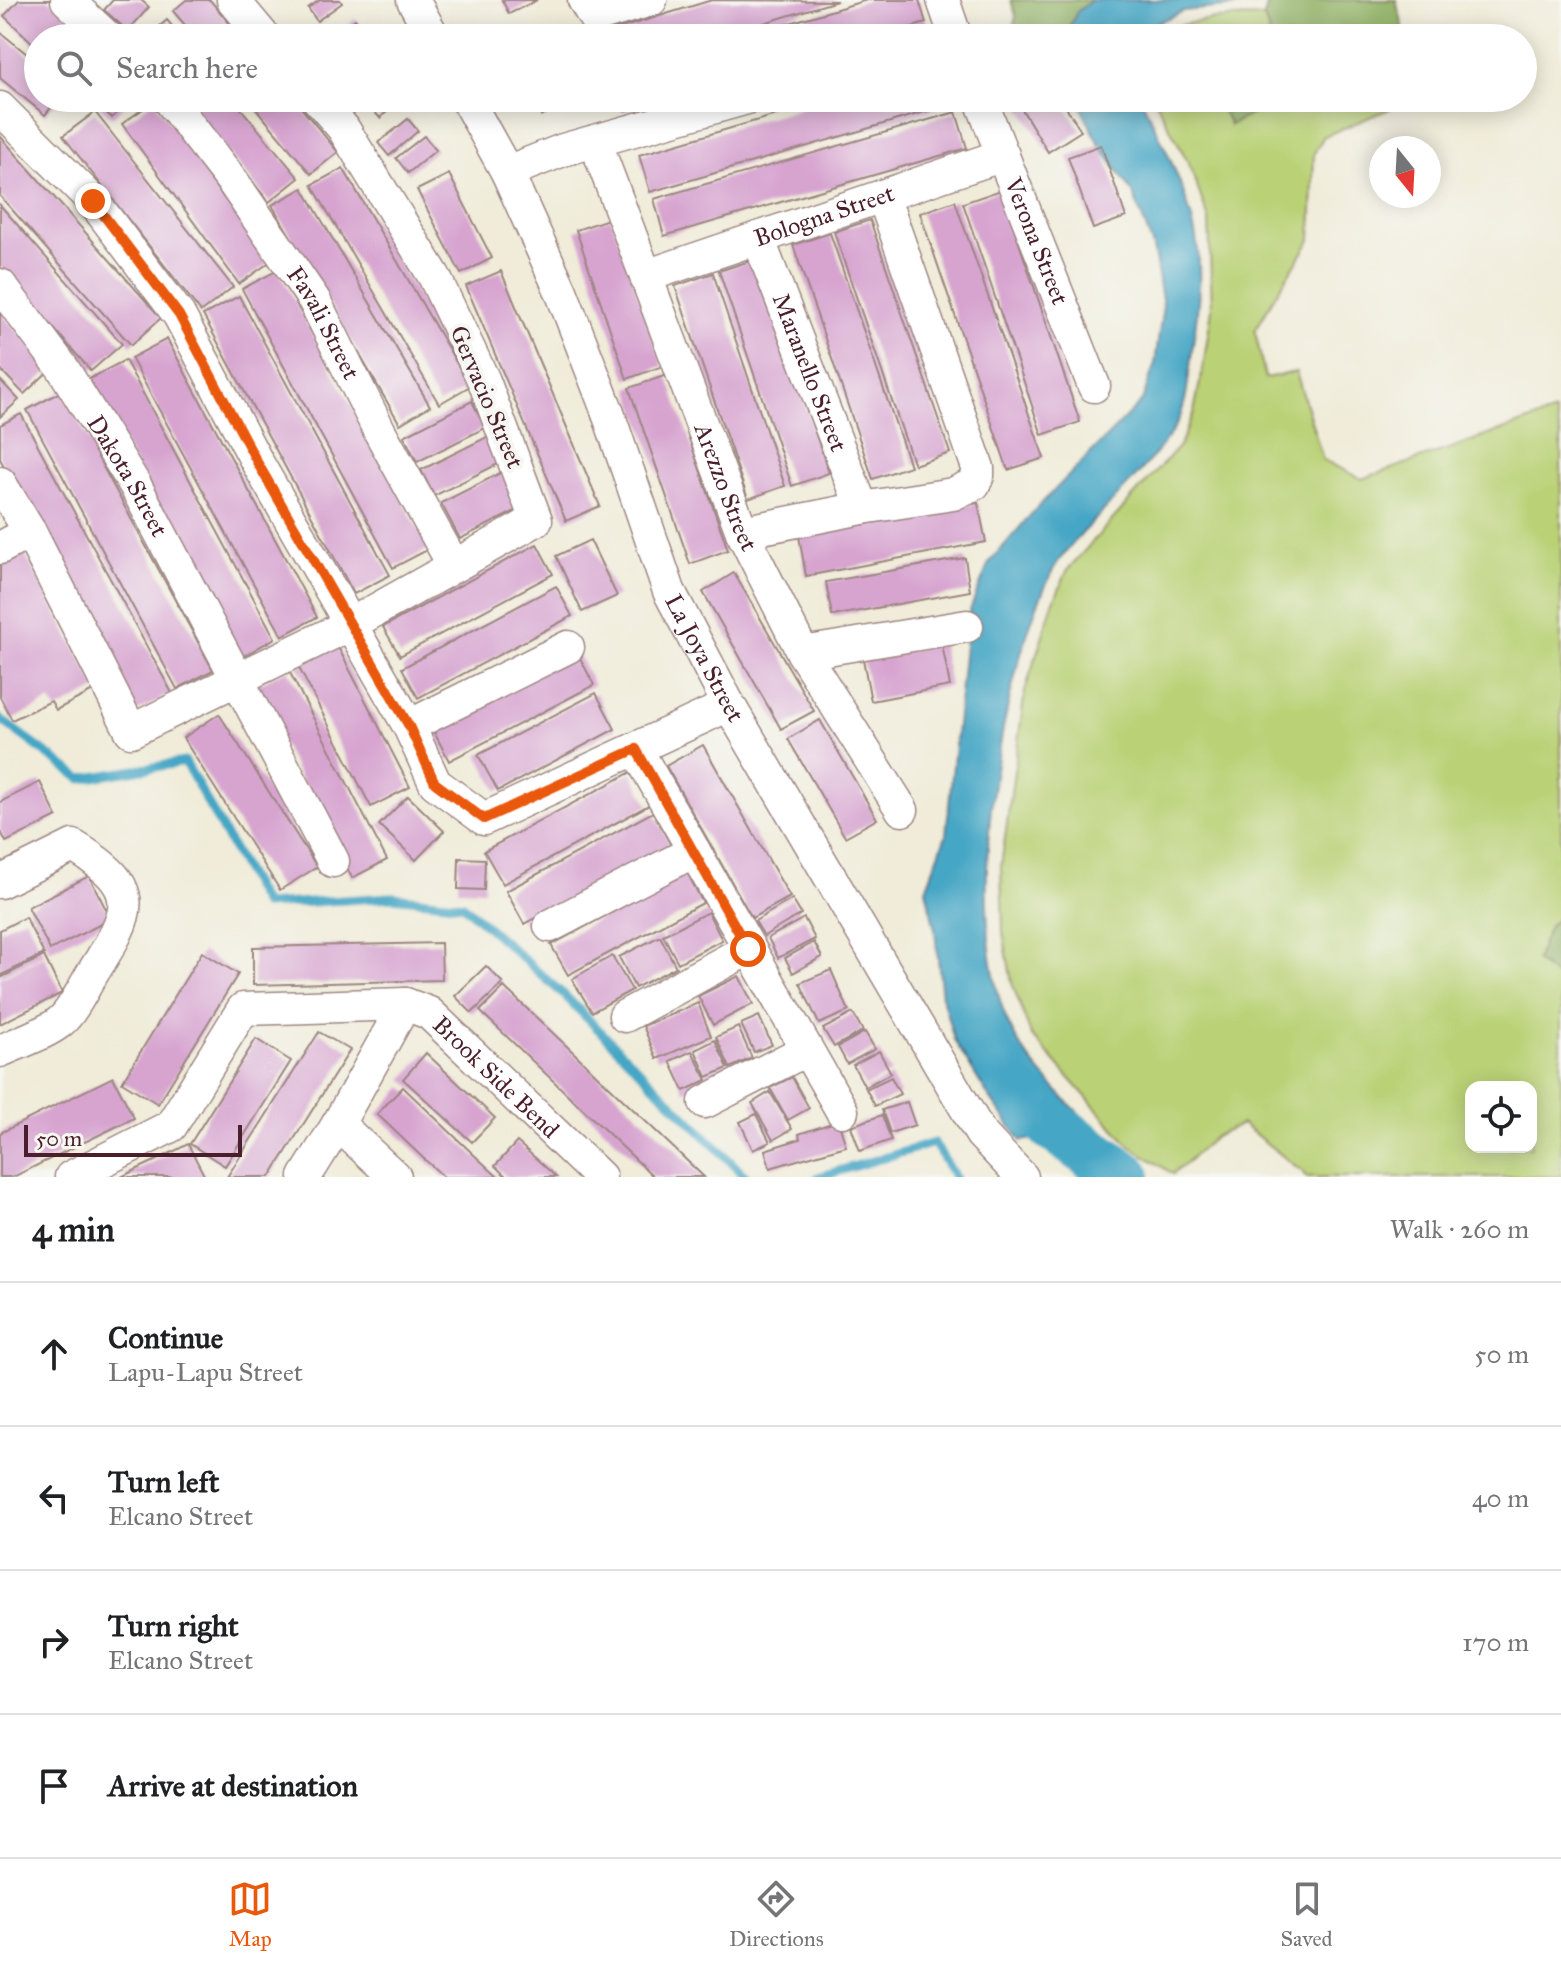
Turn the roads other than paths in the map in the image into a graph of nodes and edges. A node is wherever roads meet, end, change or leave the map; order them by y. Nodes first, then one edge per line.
1 (67, 0) edge
2 (233, 0) edge
3 (413, 0) edge
4 (584, 0) edge
5 (651, 0) edge
6 (943, 0) edge
7 (93, 24) edge
8 (253, 24) edge
9 (426, 24) edge
10 (951, 24) edge
11 (0, 108) edge
12 (179, 112) edge
13 (329, 112) edge
14 (474, 112) edge
15 (698, 112) edge
16 (986, 112) edge
17 (595, 141) junction
18 (1003, 155) junction
19 (507, 172) junction
20 (883, 196) junction
21 (758, 238) junction
22 (646, 276) junction
23 (0, 285) edge
24 (1094, 386) dead end
25 (0, 483) edge
26 (862, 508) junction
27 (30, 532) junction
28 (742, 532) junction
29 (0, 548) edge
30 (454, 566) junction
31 (351, 624) junction
32 (967, 626) dead end
33 (568, 647) dead end
34 (803, 653) junction
35 (237, 679) junction
36 (729, 705) junction
37 (409, 726) junction
38 (636, 749) junction
39 (902, 810) dead end
40 (694, 851) junction
41 (333, 861) dead end
42 (0, 882) edge
43 (550, 926) dead end
44 (748, 949) junction
45 (405, 1004) junction
46 (625, 1016) dead end
47 (806, 1050) junction
48 (0, 1051) edge
49 (705, 1102) dead end
50 (842, 1111) dead end
51 (338, 1124) junction
52 (71, 1177) edge
53 (305, 1177) edge
54 (395, 1177) edge
55 (600, 1177) edge
56 (1022, 1177) edge

1 - 7 street
2 - 8 street
3 - 9 street
4 - 5 street
6 - 10 street
11 - 31 street
12 - 30 street, Favali Street
13 - 30 street, Gervacio Street
14 - 19 street, La Joya Street
15 - 17 street
16 - 18 street, Verona Street
17 - 19 street
17 - 22 street, Arezzo Street
18 - 20 street, Bologna Street
18 - 24 street, Verona Street
19 - 36 street, La Joya Street
20 - 21 street, Bologna Street
20 - 26 street
21 - 22 street, Bologna Street
21 - 26 street, Maranello Street
22 - 28 street, Arezzo Street
23 - 35 street, Dakota Street
25 - 27 street
26 - 28 street
27 - 29 street
27 - 35 street, Gervacio Street
28 - 34 street, Arezzo Street
30 - 31 street, Gervacio Street
31 - 35 street, Gervacio Street
31 - 37 street
32 - 34 street
33 - 37 street
34 - 39 street, Arezzo Street
35 - 41 street, Dakota Street
36 - 38 street
36 - 56 street, La Joya Street
37 - 38 street
38 - 40 street
40 - 43 street
40 - 44 street
42 - 48 street
44 - 46 street
44 - 47 street
45 - 51 street
45 - 52 street, Brook Side Bend
45 - 55 street, Brook Side Bend
47 - 49 street
47 - 50 street
51 - 53 street
51 - 54 street

